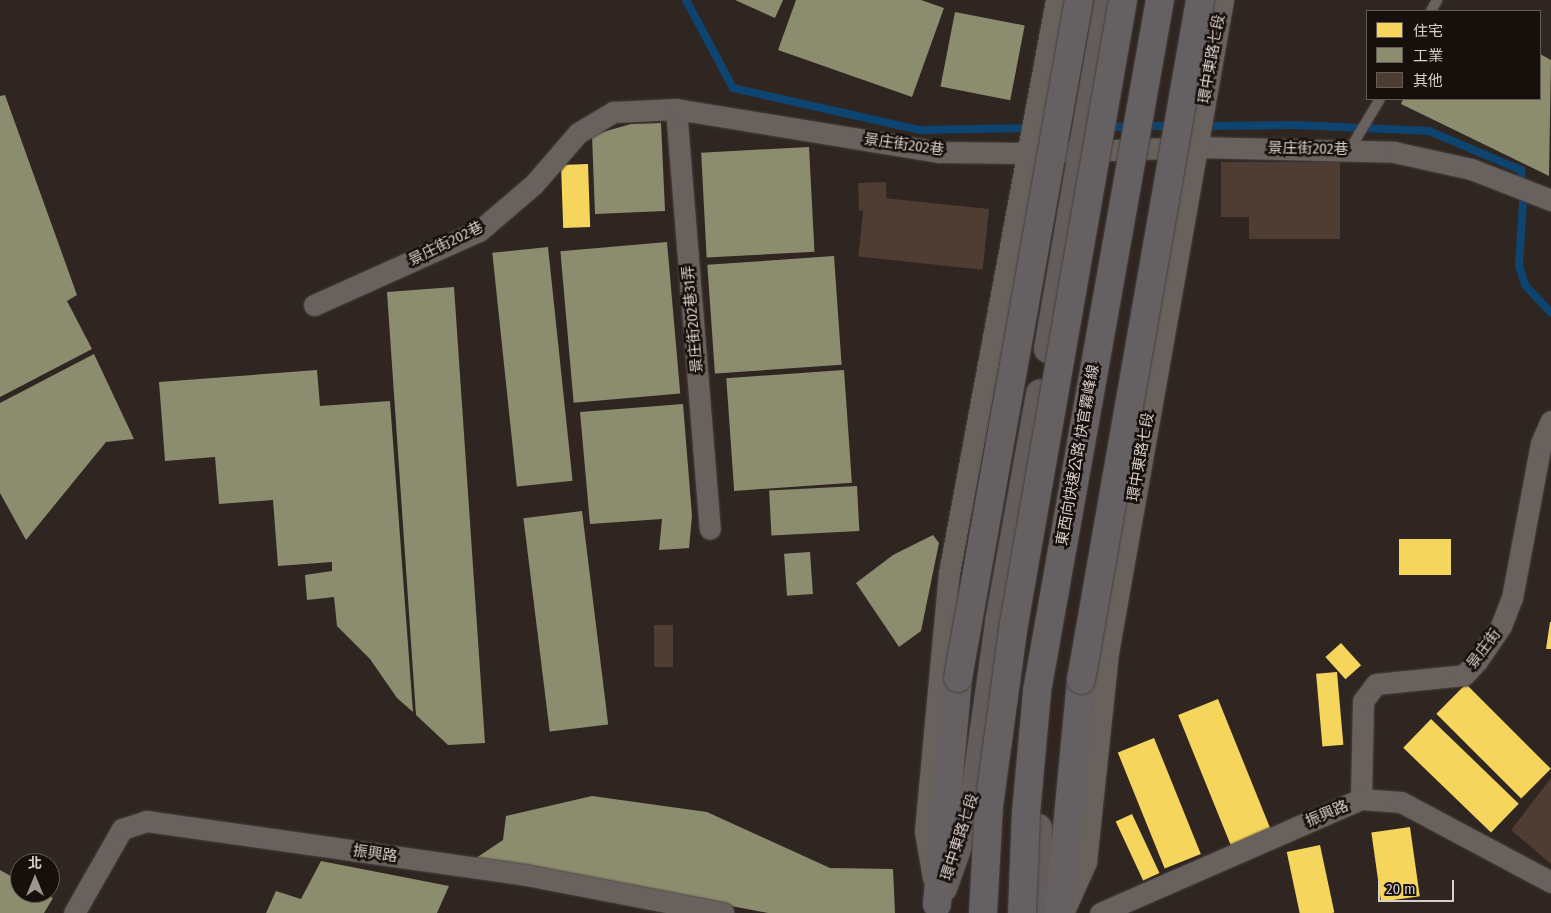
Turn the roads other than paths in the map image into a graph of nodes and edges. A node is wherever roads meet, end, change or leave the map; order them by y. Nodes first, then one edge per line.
1 (1056, 0) edge
2 (1079, 0) edge
3 (1108, 0) edge
4 (1123, 0) edge
5 (1160, 0) edge
6 (1169, 0) edge
7 (1200, 0) edge
8 (1223, 0) edge
9 (1379, 100) edge
10 (676, 109) junction
11 (1145, 134) junction
12 (1084, 135) junction
13 (1196, 147) junction
14 (1350, 149) junction
15 (1026, 153) junction
16 (1551, 200) edge
17 (314, 305) dead end
18 (1551, 421) edge
19 (710, 529) dead end
20 (1360, 799) junction
21 (1551, 882) edge
22 (937, 908) edge
23 (74, 913) edge
24 (723, 913) edge
25 (983, 913) edge
26 (1022, 913) edge
27 (1050, 913) edge
28 (1059, 913) edge
29 (1062, 913) edge
30 (1100, 913) edge

1 - 15 street, 環中東路七段
2 - 22 highway, bridge
3 - 12 street, 環中東路七段
4 - 25 highway, bridge
5 - 26 highway, 東西向快速公路 快官霧峰線, bridge
6 - 11 street
7 - 28 highway, bridge
8 - 13 street, 環中東路七段
9 - 14 lane
10 - 15 street, 景庄街202巷
10 - 17 street, 景庄街202巷
10 - 19 street, 景庄街202巷31弄
11 - 12 street, 景庄街202巷
11 - 13 street, 景庄街202巷
11 - 27 street
12 - 15 street, 景庄街202巷
12 - 22 street, 環中東路七段
13 - 14 street, 景庄街202巷
13 - 29 street, 環中東路七段
14 - 16 street, 景庄街202巷
15 - 22 street, 環中東路七段
18 - 20 street, 景庄街
20 - 21 street, 振興路
20 - 30 street, 振興路
23 - 24 street, 振興路

